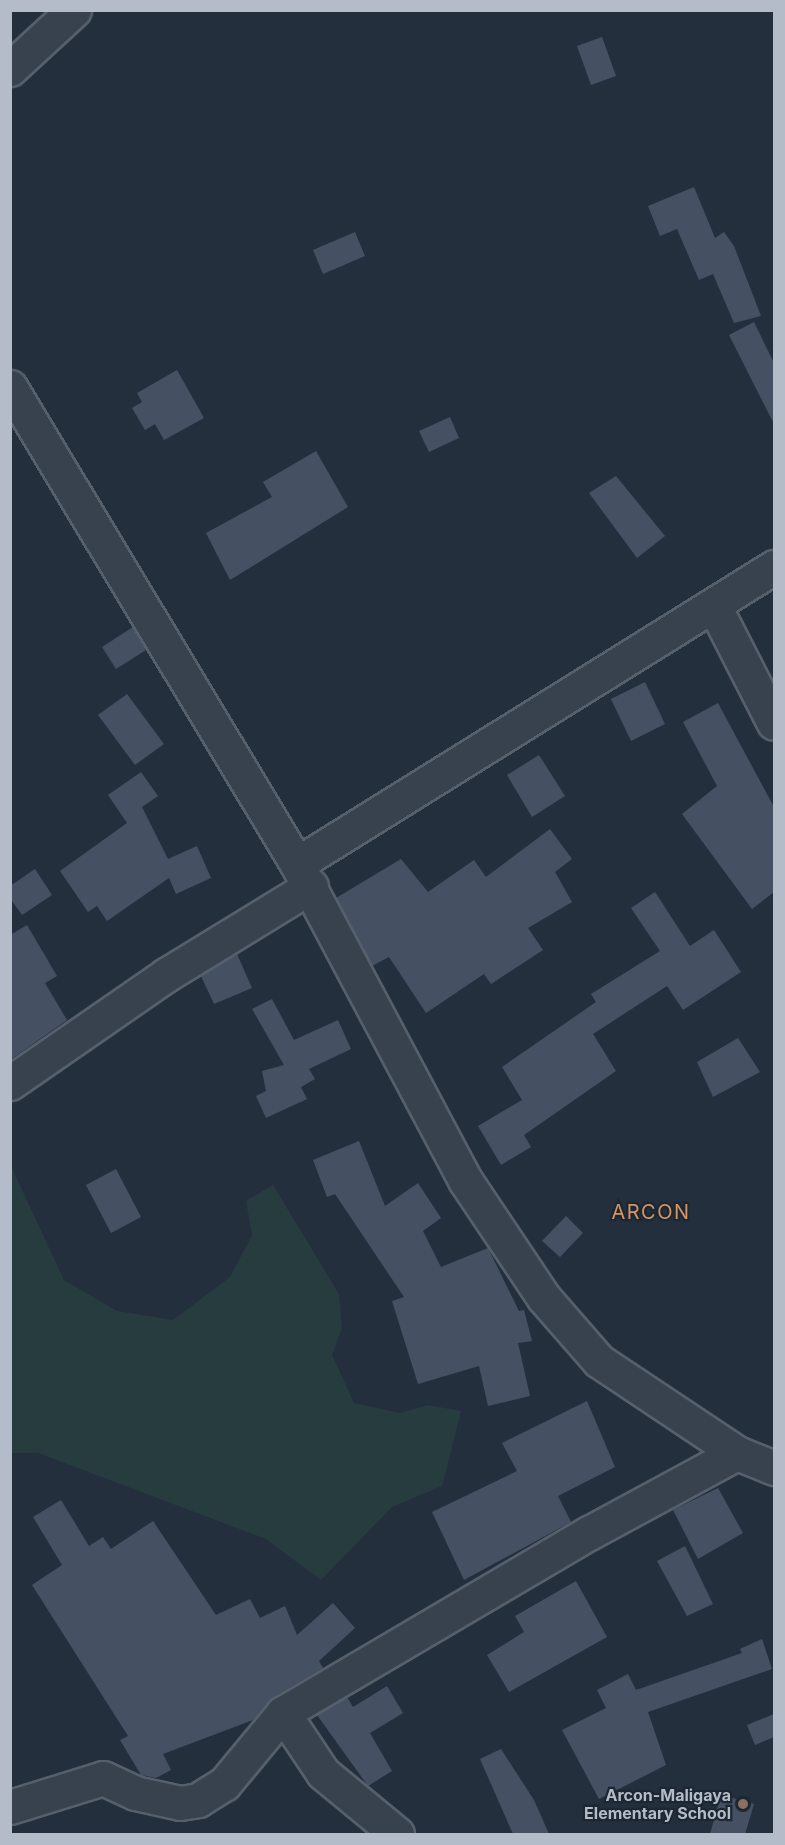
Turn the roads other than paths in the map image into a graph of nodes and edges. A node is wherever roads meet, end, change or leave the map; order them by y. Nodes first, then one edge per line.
1 (74, 10) edge
2 (10, 69) edge
3 (10, 387) edge
4 (774, 567) edge
5 (714, 606) junction
6 (774, 723) edge
7 (304, 875) junction
8 (10, 1083) edge
9 (737, 1453) junction
10 (774, 1468) edge
11 (284, 1713) junction
12 (10, 1807) edge
13 (397, 1834) edge

1 - 2 street
3 - 7 street
4 - 5 street
5 - 6 street
5 - 7 street
7 - 8 street
7 - 9 street
9 - 10 street
9 - 11 street
11 - 12 street
11 - 13 street

